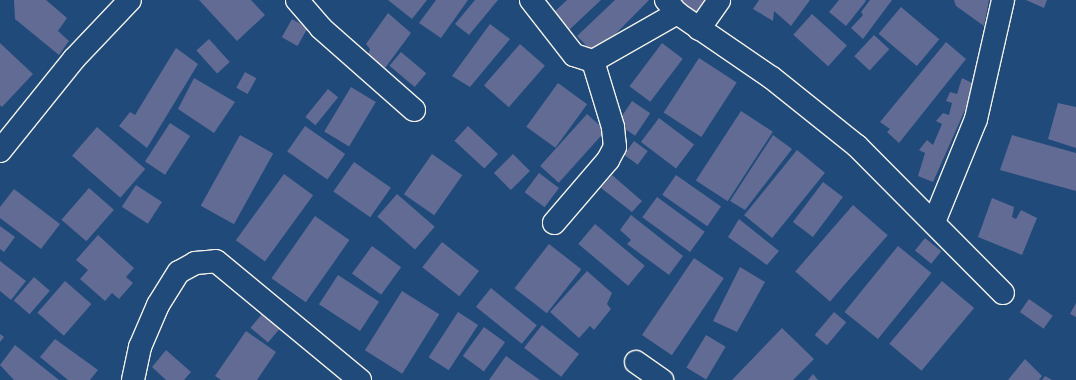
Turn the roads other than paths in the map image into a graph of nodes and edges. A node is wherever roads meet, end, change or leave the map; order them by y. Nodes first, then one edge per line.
1 (130, 0) edge
2 (297, 0) edge
3 (531, 0) edge
4 (719, 0) edge
5 (1003, 0) edge
6 (671, 7) edge
7 (699, 29) junction
8 (593, 61) junction
9 (414, 110) dead end
10 (0, 151) edge
11 (934, 222) junction
12 (554, 223) dead end
13 (1003, 293) dead end
14 (636, 362) dead end
15 (133, 380) edge
16 (360, 380) edge
17 (662, 380) edge

1 - 10 street
2 - 9 street
3 - 8 street
4 - 7 street
5 - 11 street
6 - 7 street
6 - 8 street
7 - 11 street
8 - 12 street
11 - 13 street
14 - 17 street
15 - 16 street

